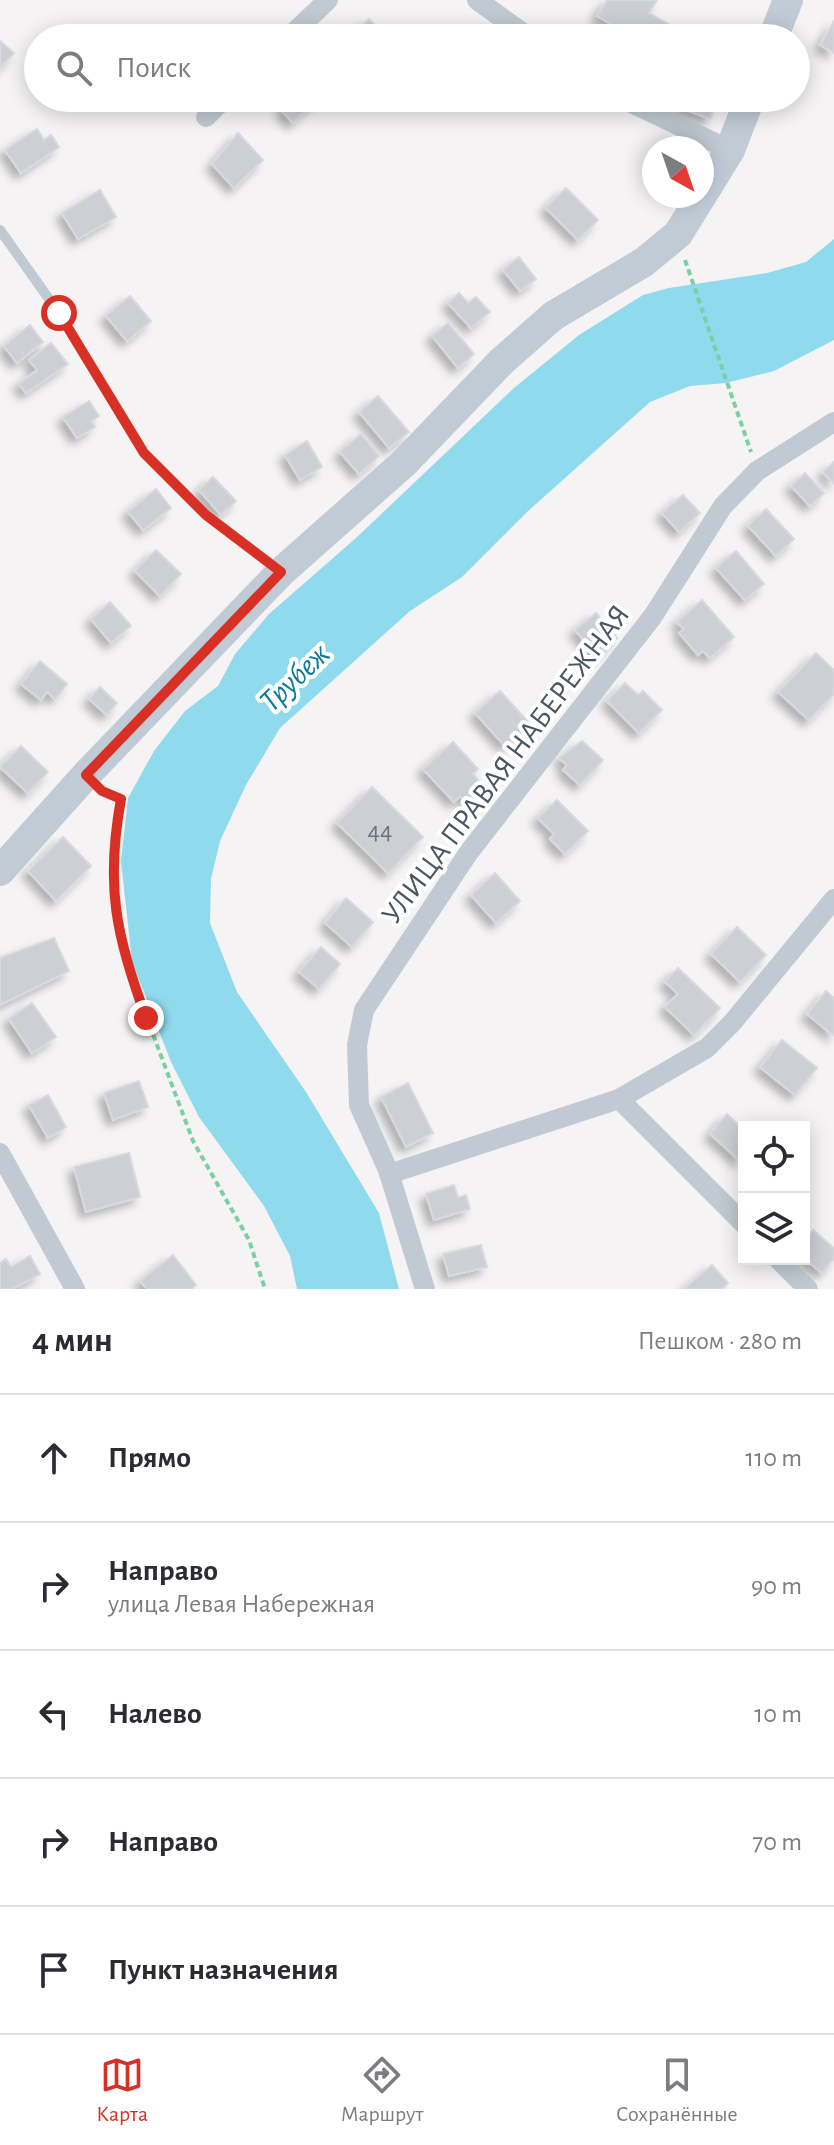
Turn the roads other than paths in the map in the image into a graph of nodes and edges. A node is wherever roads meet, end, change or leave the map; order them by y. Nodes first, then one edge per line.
1 (328, 0) edge
2 (478, 0) edge
3 (788, 0) edge
4 (303, 24) edge
5 (511, 24) edge
6 (779, 24) edge
7 (211, 112) edge
8 (650, 112) edge
9 (745, 112) edge
10 (206, 117) dead end
11 (730, 150) junction
12 (0, 230) edge
13 (834, 422) edge
14 (281, 572) junction
15 (0, 871) edge
16 (834, 899) edge
17 (619, 1099) junction
18 (0, 1153) edge
19 (389, 1174) junction
20 (738, 1218) edge
21 (784, 1265) edge
22 (75, 1289) edge
23 (425, 1289) edge
24 (808, 1289) edge

1 - 4 street
2 - 5 street
3 - 6 street
7 - 10 street
8 - 11 street
9 - 11 street
11 - 14 street
12 - 14 lane
13 - 19 street, УЛИЦА ПРАВАЯ НАБЕРЕЖНАЯ
14 - 15 street
16 - 17 street
17 - 19 street
17 - 20 street
18 - 22 street
19 - 23 street, УЛИЦА ПРАВАЯ НАБЕРЕЖНАЯ
21 - 24 street

